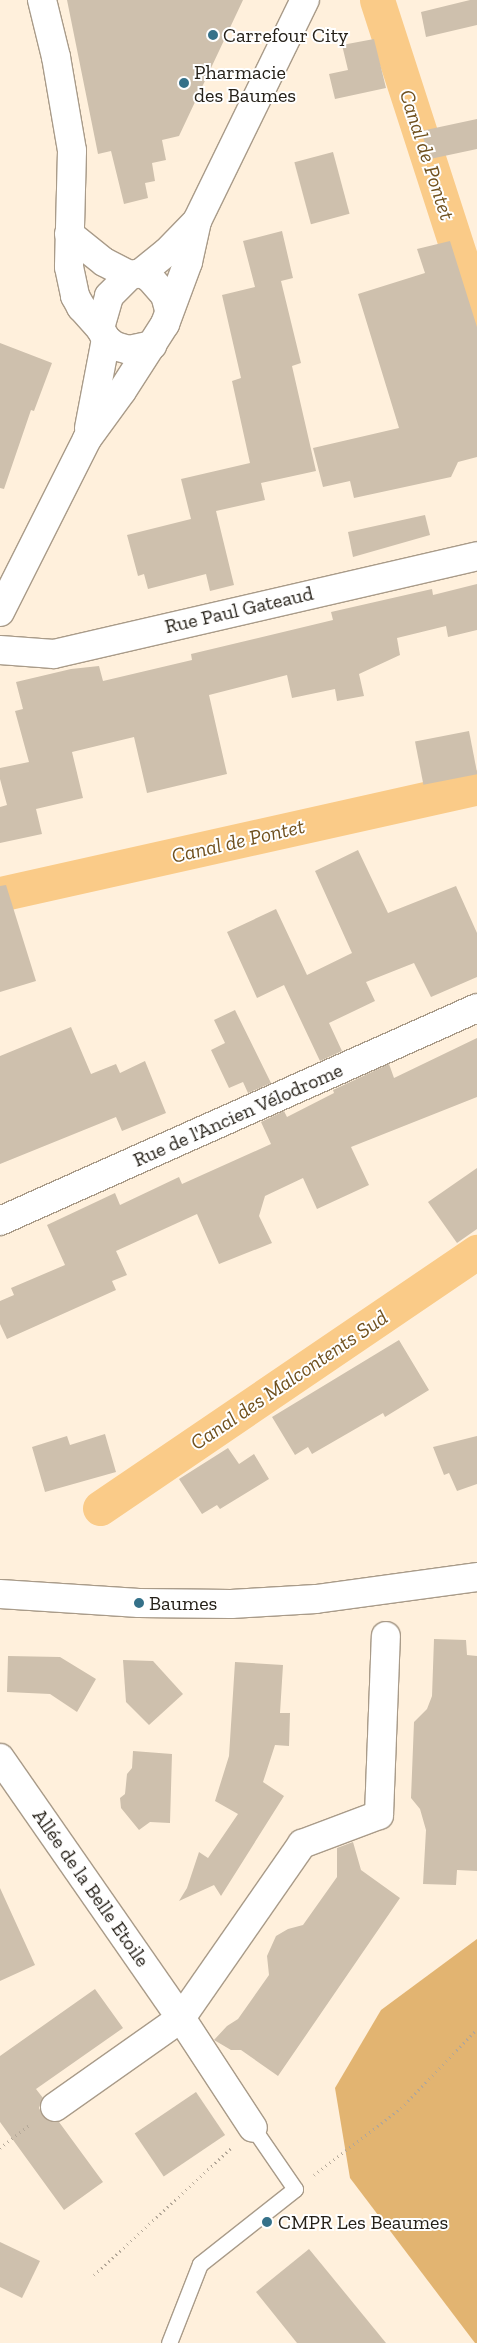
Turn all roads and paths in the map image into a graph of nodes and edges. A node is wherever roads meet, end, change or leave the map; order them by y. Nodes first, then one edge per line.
1 (42, 0) edge
2 (305, 0) edge
3 (197, 221) junction
4 (68, 234) junction
5 (136, 274) junction
6 (169, 310) junction
7 (103, 334) junction
8 (152, 345) junction
9 (87, 439) junction
10 (477, 556) edge
11 (0, 612) edge
12 (0, 650) edge
13 (477, 1008) edge
14 (0, 1221) edge
15 (477, 1577) edge
16 (0, 1594) edge
17 (386, 1636) dead end
18 (0, 1758) edge
19 (181, 2018) junction
20 (477, 2029) edge
21 (55, 2107) joint
22 (253, 2128) junction
23 (0, 2148) edge
24 (296, 2189) junction
25 (94, 2276) dead end
26 (169, 2343) edge

1 - 4 street
2 - 3 street
3 - 5 street
3 - 6 street
4 - 5 street
4 - 7 street
5 - 6 street
5 - 7 street
6 - 8 street
7 - 8 street
7 - 9 street
8 - 9 street
9 - 11 street
10 - 12 street, Rue Paul Gateaud
13 - 14 street, Rue de l'Ancien Vélodrome
15 - 16 street
17 - 19 street
18 - 19 street, Allée de la Belle Etoile
19 - 21 street
19 - 22 street, Allée de la Belle Etoile
20 - 24 path
21 - 23 path
22 - 24 lane
22 - 25 path
24 - 26 lane

